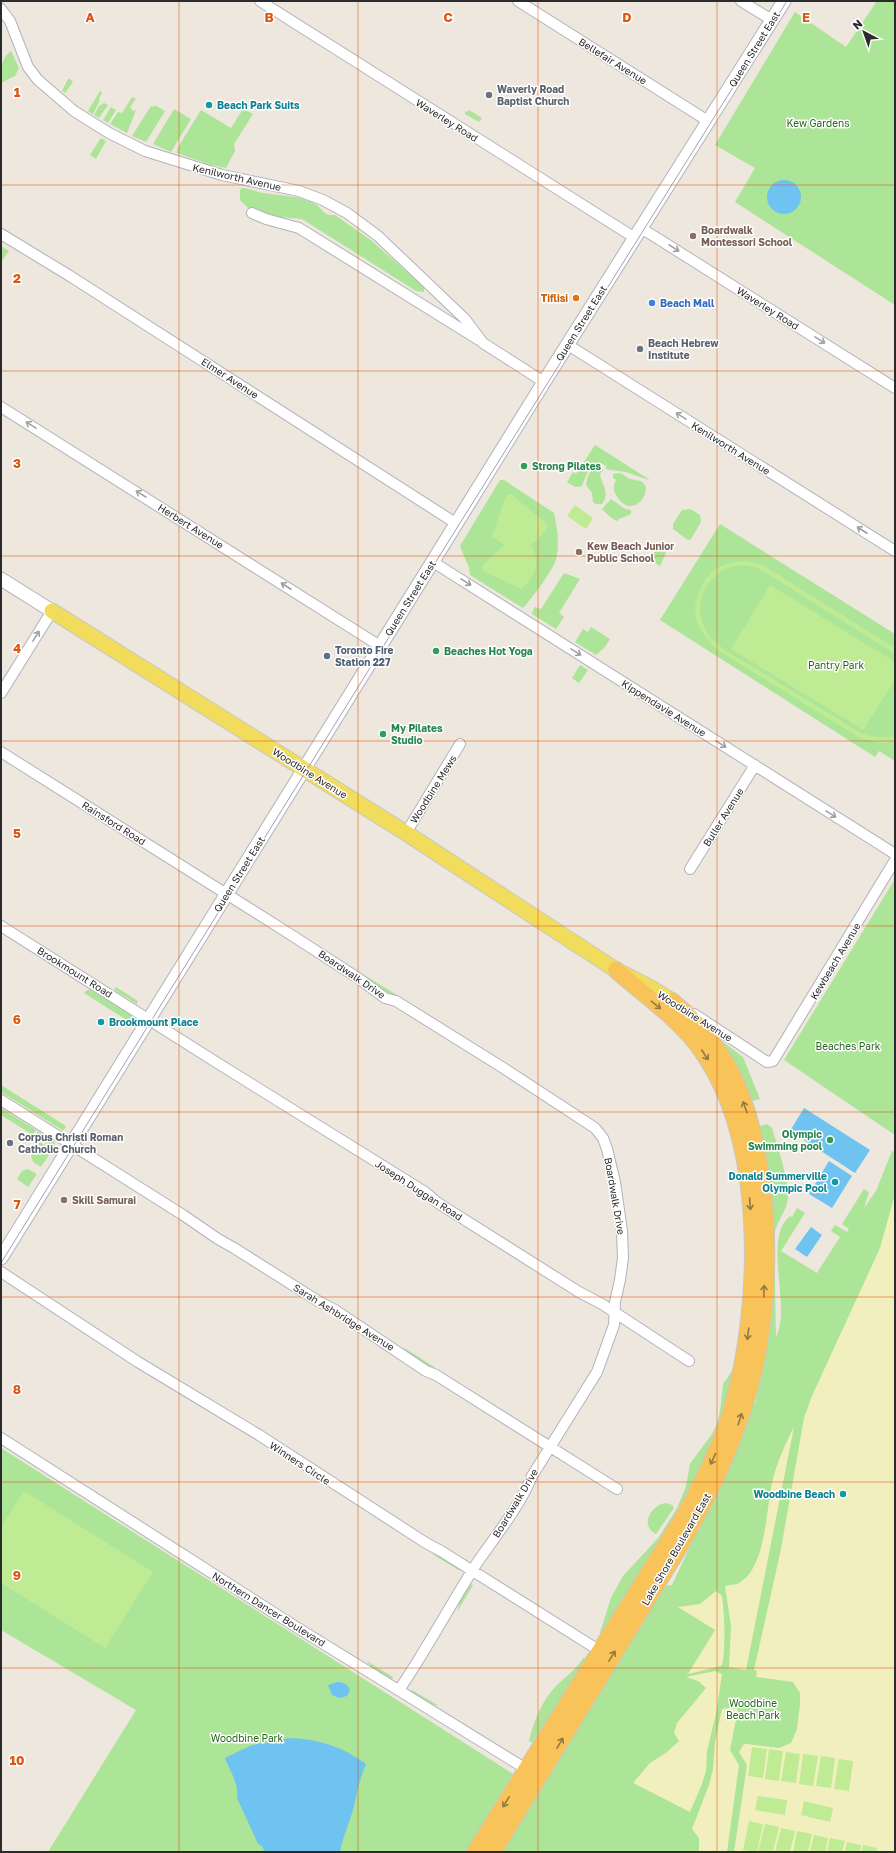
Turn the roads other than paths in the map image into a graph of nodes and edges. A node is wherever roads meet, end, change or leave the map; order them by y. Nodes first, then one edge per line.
1 (260, 1) edge
2 (518, 1) edge
3 (741, 1) edge
4 (784, 1) edge
5 (1, 10) edge
6 (772, 20) junction
7 (708, 121) junction
8 (252, 213) dead end
9 (638, 233) junction
10 (1, 234) edge
11 (483, 342) junction
12 (568, 345) junction
13 (544, 382) junction
14 (895, 388) edge
15 (1, 407) edge
16 (457, 524) junction
17 (895, 551) edge
18 (433, 562) junction
19 (1, 579) edge
20 (52, 611) junction
21 (380, 646) junction
22 (1, 693) edge
23 (460, 744) dead end
24 (1, 752) edge
25 (755, 765) junction
26 (304, 769) junction
27 (406, 833) junction
28 (895, 854) edge
29 (895, 860) edge
30 (690, 869) dead end
31 (227, 894) junction
32 (1, 926) edge
33 (616, 970) junction
34 (672, 1001) junction
35 (149, 1019) junction
36 (680, 1024) joint
37 (774, 1061) joint
38 (1, 1100) edge
39 (71, 1144) junction
40 (1, 1258) edge
41 (1, 1272) edge
42 (614, 1313) junction
43 (689, 1361) dead end
44 (1, 1438) edge
45 (550, 1446) junction
46 (618, 1490) dead end
47 (473, 1571) junction
48 (600, 1652) junction
49 (399, 1690) junction
50 (533, 1773) junction
51 (475, 1852) edge
52 (493, 1852) edge

1 - 9 street, Waverley Road
2 - 7 street, Bellefair Avenue
3 - 6 street
4 - 6 main road, Queen Street East
5 - 11 street, Kenilworth Avenue
6 - 7 main road, Queen Street East
7 - 9 main road, Queen Street East
8 - 11 street, Kenilworth Avenue
9 - 12 main road, Queen Street East
9 -> 14 street, Waverley Road
10 - 16 street, Elmer Avenue
11 - 13 street, Kenilworth Avenue
12 - 13 main road, Queen Street East
17 -> 12 street, Kenilworth Avenue
13 - 16 main road, Queen Street East
21 -> 15 street, Herbert Avenue
16 - 18 main road, Queen Street East
18 - 21 main road, Queen Street East
18 -> 25 street, Kippendavie Avenue
19 - 20 main road, Woodbine Avenue
22 -> 20 street
20 - 26 main road, Woodbine Avenue
21 - 26 main road, Queen Street East
23 - 27 street, Woodbine Mews
24 - 31 street, Rainsford Road
25 -> 28 street, Kippendavie Avenue
25 - 30 street, Buller Avenue
26 - 27 main road, Woodbine Avenue
26 - 31 main road, Queen Street East
27 - 33 main road, Woodbine Avenue
29 - 37 street, Kewbeach Avenue
31 - 35 main road, Queen Street East
31 - 42 street, Boardwalk Drive
32 - 35 street, Brookmount Road
33 - 34 main road, Woodbine Avenue
33 -> 36 highway, Woodbine Avenue
34 - 37 street, Woodbine Avenue
50 -> 34 highway, Lake Shore Boulevard East
35 - 39 main road, Queen Street East
35 - 42 street, Joseph Duggan Road
36 -> 48 highway, Lake Shore Boulevard East
38 - 39 street, Sarah Ashbridge Avenue
39 - 40 main road, Queen Street East
39 - 45 street, Sarah Ashbridge Avenue
41 - 47 street, Winners Circle
42 - 43 street, Joseph Duggan Road
42 - 45 street, Boardwalk Drive
44 - 49 street, Northern Dancer Boulevard
45 - 46 street, Sarah Ashbridge Avenue
45 - 47 street, Boardwalk Drive
47 - 48 street, Winners Circle
47 - 49 street, Boardwalk Drive
48 - 50 highway, Lake Shore Boulevard East
49 - 50 street, Northern Dancer Boulevard
50 -> 51 highway, Lake Shore Boulevard East
50 - 52 highway, Lake Shore Boulevard East

